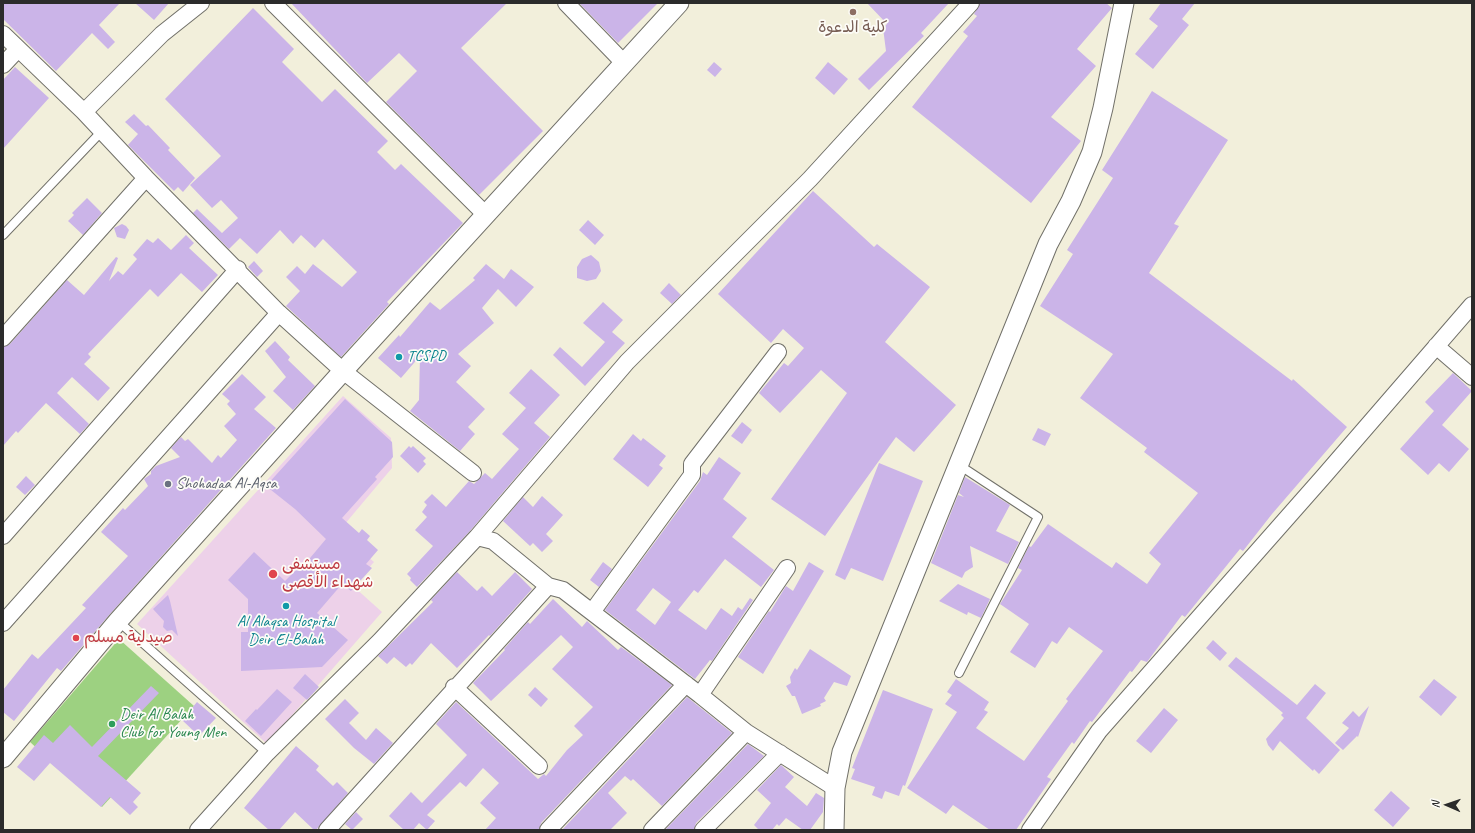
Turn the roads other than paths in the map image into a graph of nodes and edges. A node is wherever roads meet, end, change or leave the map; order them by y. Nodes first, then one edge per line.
1 (201, 3) edge
2 (273, 3) edge
3 (566, 3) edge
4 (679, 3) edge
5 (971, 3) edge
6 (1124, 3) edge
7 (3, 34) edge
8 (18, 49) junction
9 (624, 63) junction
10 (3, 65) edge
11 (84, 112) junction
12 (102, 131) junction
13 (146, 178) junction
14 (486, 215) junction
15 (3, 235) edge
16 (238, 269) junction
17 (1472, 305) edge
18 (279, 313) junction
19 (3, 338) edge
20 (1436, 346) junction
21 (778, 352) dead end
22 (343, 371) junction
23 (1472, 377) edge
24 (959, 465) junction
25 (473, 473) dead end
26 (3, 536) edge
27 (477, 537) junction
28 (787, 568) dead end
29 (548, 586) junction
30 (592, 612) junction
31 (118, 621) junction
32 (3, 623) edge
33 (959, 673) dead end
34 (686, 684) junction
35 (454, 687) junction
36 (700, 694) junction
37 (746, 732) junction
38 (267, 753) junction
39 (780, 753) junction
40 (3, 758) edge
41 (539, 766) dead end
42 (835, 788) junction
43 (198, 830) edge
44 (327, 830) edge
45 (548, 830) edge
46 (652, 830) edge
47 (703, 830) edge
48 (834, 830) edge
49 (1030, 830) edge

1 - 11 street
2 - 14 street
3 - 9 street
4 - 9 street
5 - 27 street
6 - 24 street
7 - 8 street
8 - 10 street
8 - 11 street
9 - 14 street
11 - 12 street
12 - 13 street
12 - 15 lane
13 - 16 street
13 - 19 street
14 - 22 street
16 - 18 street
16 - 26 street
17 - 20 street
18 - 22 street
18 - 32 street
20 - 23 street
20 - 49 street
21 - 30 street
22 - 25 street
22 - 31 street
24 - 33 lane
24 - 42 street
27 - 29 street
27 - 38 street
28 - 36 street
29 - 30 street
29 - 35 street
30 - 34 street
31 - 38 lane
31 - 40 street
34 - 36 street
34 - 45 street
35 - 41 street
35 - 44 street
36 - 37 street
37 - 39 street
37 - 46 street
38 - 43 street
39 - 42 street
39 - 47 street
42 - 48 street

